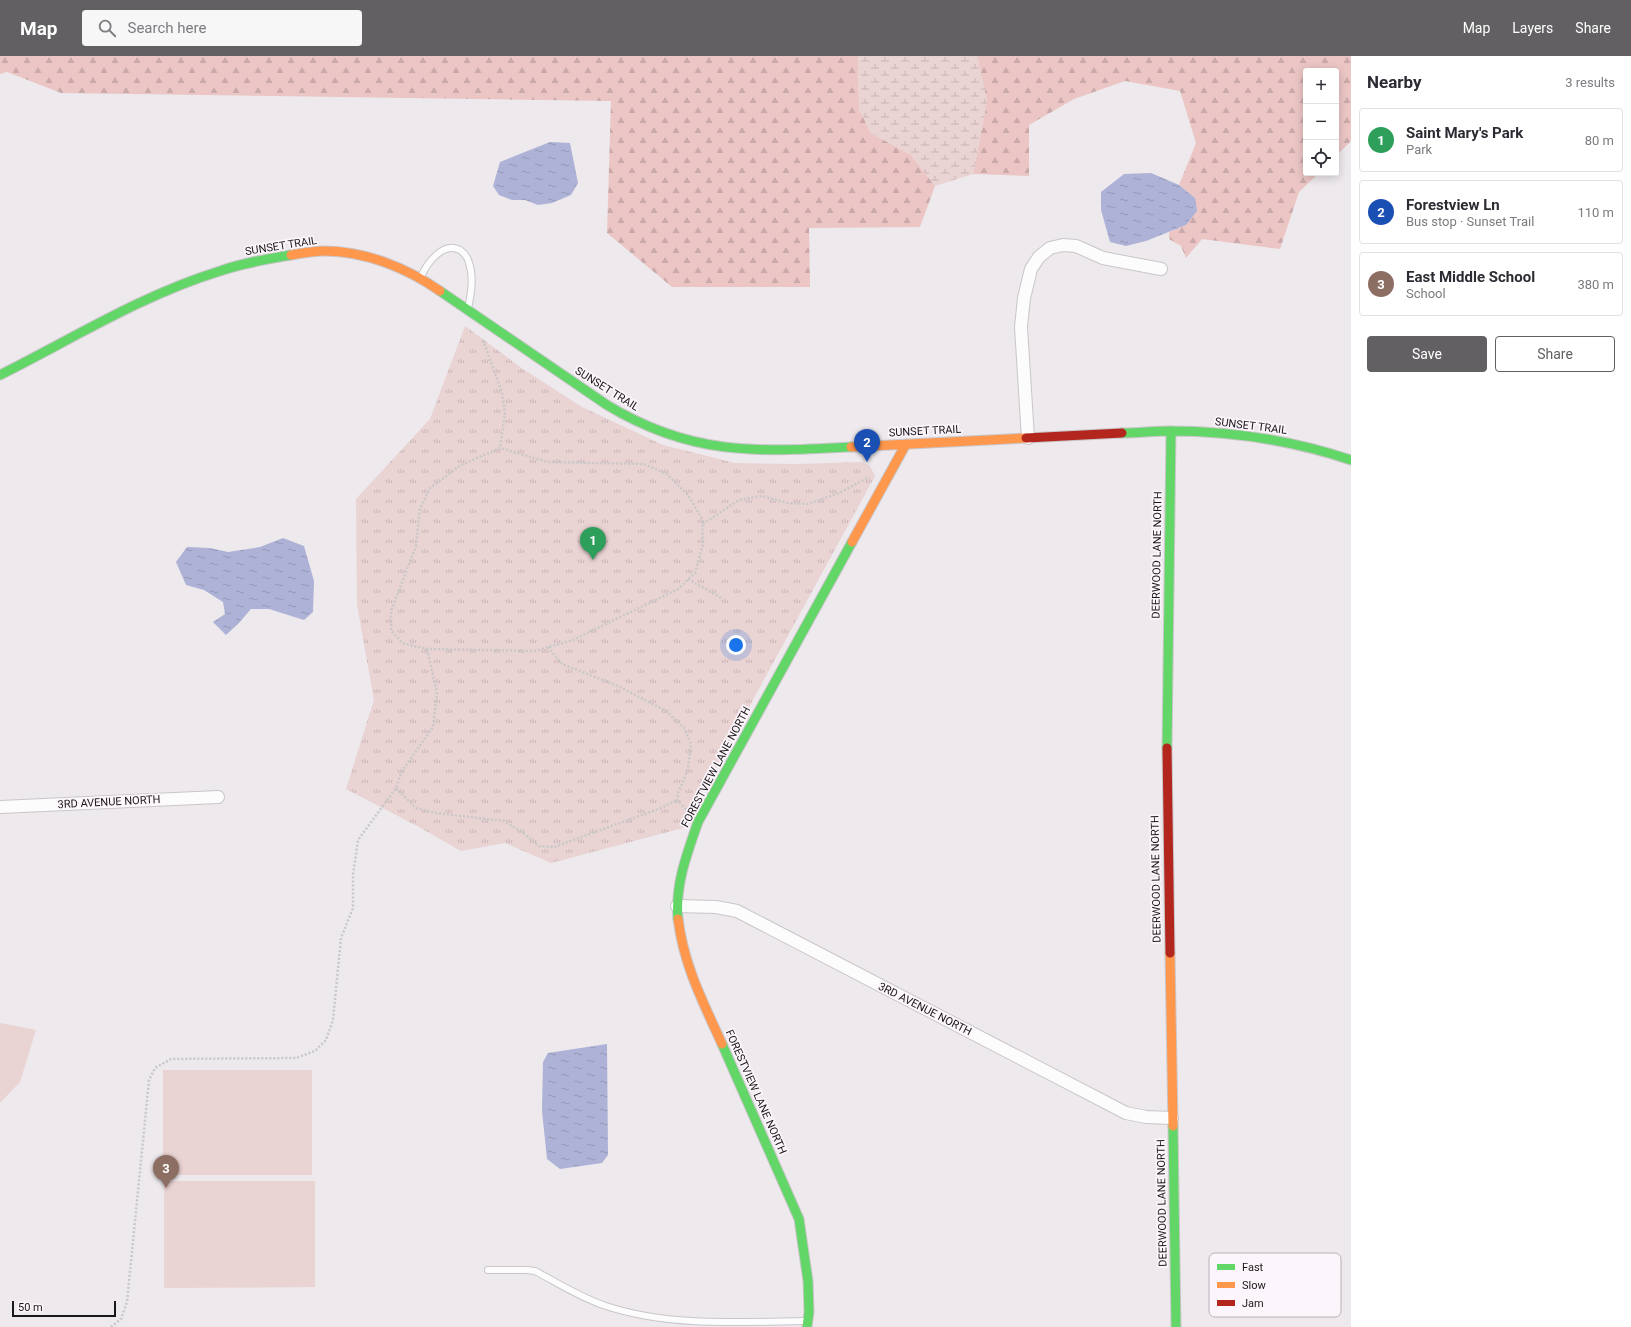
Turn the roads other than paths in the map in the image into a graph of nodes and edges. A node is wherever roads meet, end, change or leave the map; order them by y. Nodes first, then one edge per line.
1 (1161, 269) dead end
2 (420, 278) junction
3 (467, 310) junction
4 (0, 375) edge
5 (1171, 431) junction
6 (1028, 438) junction
7 (906, 444) junction
8 (1351, 460) edge
9 (218, 797) dead end
10 (0, 807) edge
11 (677, 906) junction
12 (1172, 1118) junction
13 (488, 1270) dead end
14 (808, 1324) edge
15 (1176, 1327) edge

1 - 6 street
2 - 3 street, SUNSET TRAIL
2 - 3 lane
2 - 4 street, SUNSET TRAIL
3 - 7 street, SUNSET TRAIL
5 - 6 street, SUNSET TRAIL
5 - 8 street, SUNSET TRAIL
5 - 12 street, DEERWOOD LANE NORTH
6 - 7 street, SUNSET TRAIL
7 - 11 street, FORESTVIEW LANE NORTH
9 - 10 street, 3RD AVENUE NORTH
11 - 12 street, 3RD AVENUE NORTH
11 - 14 street, FORESTVIEW LANE NORTH
12 - 15 street, DEERWOOD LANE NORTH
13 - 14 lane

